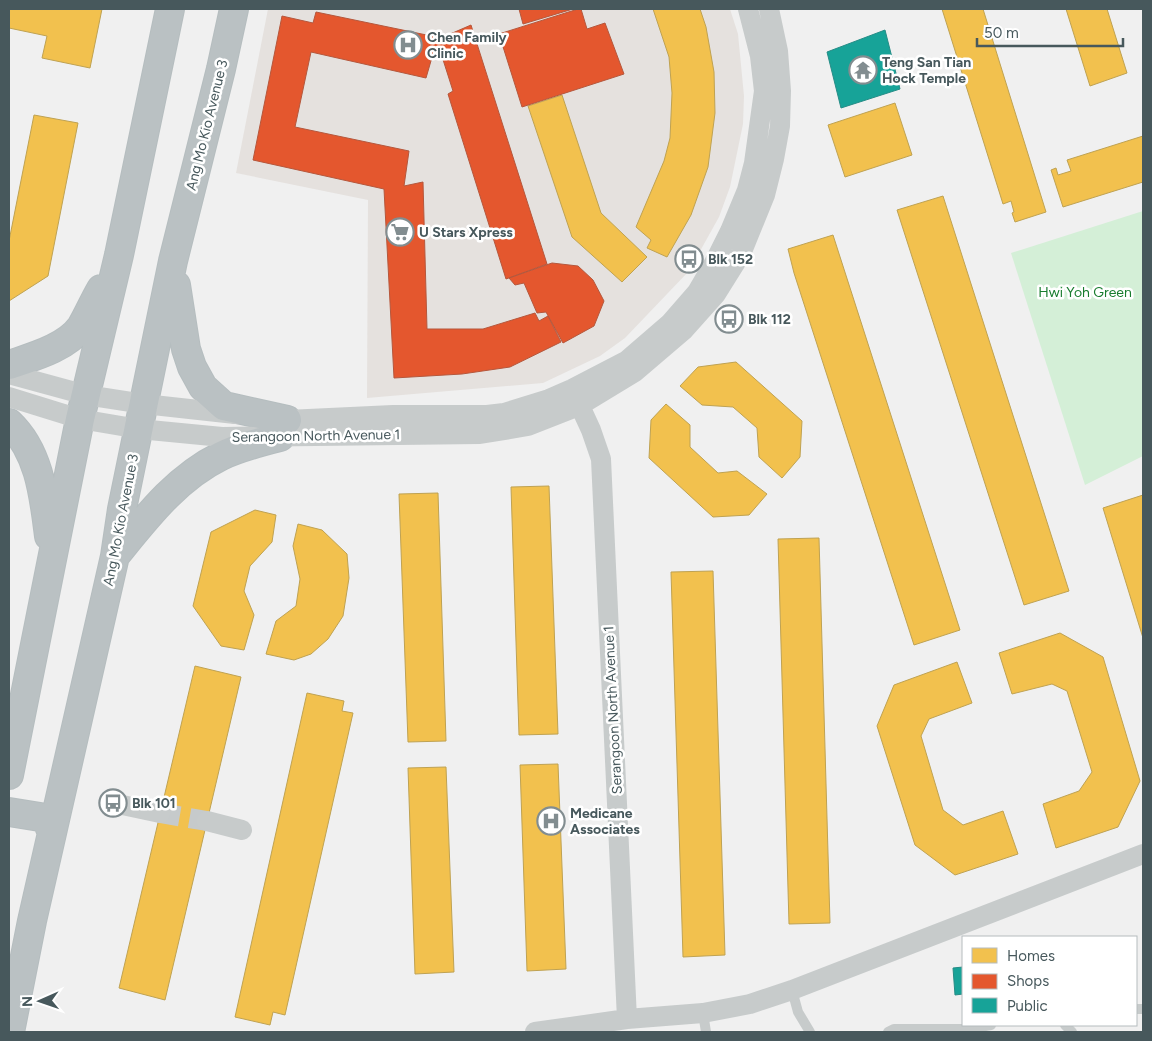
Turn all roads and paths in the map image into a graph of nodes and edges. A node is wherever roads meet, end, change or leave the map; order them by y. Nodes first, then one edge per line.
1 (170, 9) edge
2 (234, 9) edge
3 (769, 9) edge
4 (753, 10) edge
5 (772, 91) junction
6 (119, 255) junction
7 (174, 261) junction
8 (9, 365) edge
9 (9, 374) edge
10 (9, 397) edge
11 (576, 398) junction
12 (83, 407) junction
13 (141, 417) junction
14 (9, 424) edge
15 (283, 428) junction
16 (116, 556) junction
17 (52, 558) junction
18 (9, 775) edge
19 (113, 803) dead end
20 (9, 812) edge
21 (160, 813) tunnel mouth
22 (207, 821) tunnel mouth
23 (242, 830) dead end
24 (52, 833) junction
25 (1143, 854) edge
26 (792, 990) junction
27 (16, 1000) junction
28 (628, 1018) junction
29 (704, 1023) edge
30 (987, 1026) edge
31 (967, 1031) edge
32 (10, 1032) edge
33 (18, 1032) edge
34 (543, 1032) edge
35 (810, 1032) edge
36 (888, 1032) edge

1 - 6 highway
2 - 7 highway, Ang Mo Kio Avenue 3
3 - 5 street, Serangoon North Avenue 1
4 - 5 street, Serangoon North Avenue 1
5 - 11 street, Serangoon North Avenue 1
6 - 8 highway
6 - 12 highway
7 - 13 highway, Ang Mo Kio Avenue 3
7 - 15 highway
9 - 12 street
10 - 12 street
11 - 15 street, Serangoon North Avenue 1
11 - 28 street, Serangoon North Avenue 1
12 - 13 street, Serangoon North Avenue 1
12 - 17 highway
13 - 15 street, Serangoon North Avenue 1
13 - 16 highway, Ang Mo Kio Avenue 3
14 - 17 highway
15 - 16 highway
16 - 24 highway, Ang Mo Kio Avenue 3
17 - 18 highway
19 - 21 street
20 - 24 highway
22 - 23 street
24 - 27 highway, Ang Mo Kio Avenue 3
25 - 26 street
26 - 29 street
26 - 35 lane
27 - 32 highway, Ang Mo Kio Avenue 3
27 - 33 lane
28 - 29 street
28 - 34 street
30 - 31 lane
31 - 36 lane

